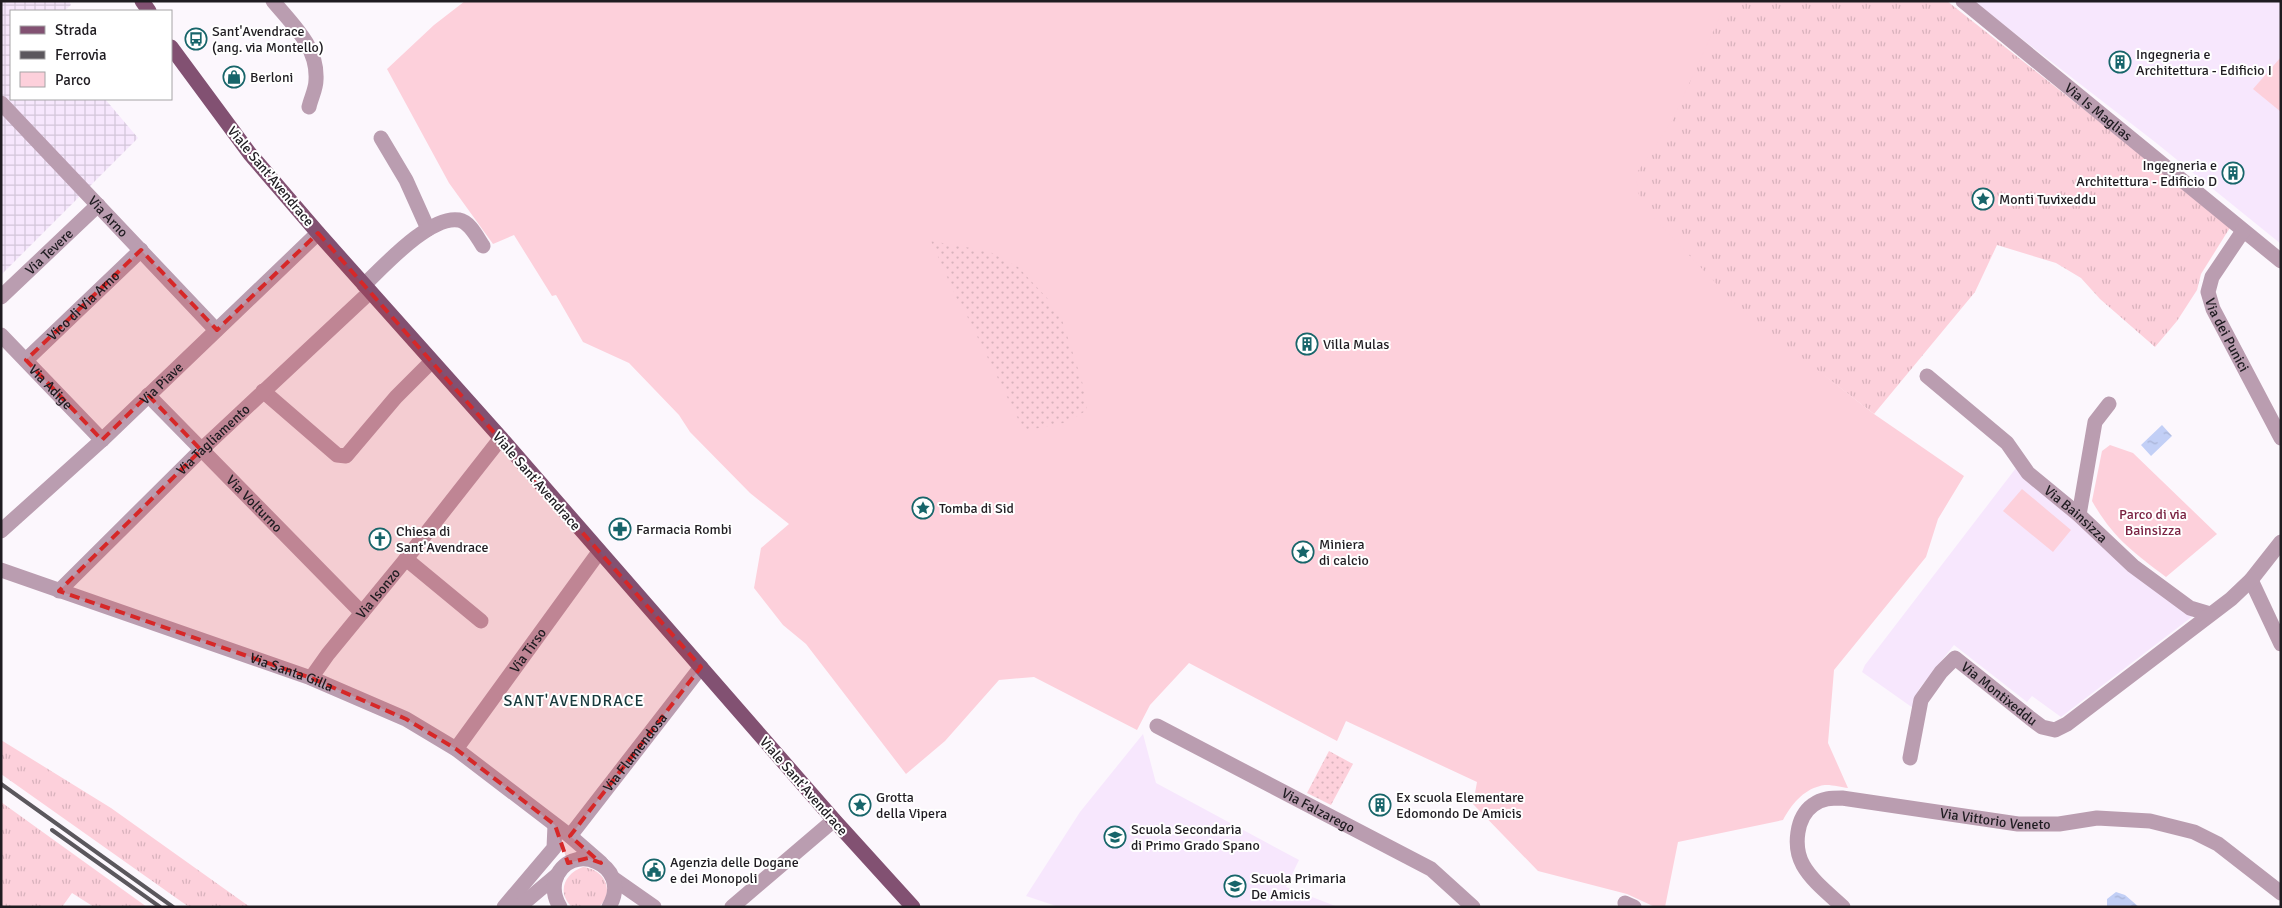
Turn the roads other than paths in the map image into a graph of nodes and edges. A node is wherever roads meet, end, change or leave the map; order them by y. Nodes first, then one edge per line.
1 (273, 1) edge
2 (1963, 1) edge
3 (172, 48) edge
4 (1, 103) edge
5 (309, 106) dead end
6 (381, 138) dead end
7 (98, 204) junction
8 (428, 229) junction
9 (2243, 231) junction
10 (318, 233) junction
11 (483, 246) dead end
12 (141, 250) junction
13 (2281, 261) edge
14 (367, 288) junction
15 (1, 298) edge
16 (216, 330) junction
17 (1, 335) edge
18 (26, 360) junction
19 (431, 362) junction
20 (1927, 376) dead end
21 (263, 391) junction
22 (148, 395) junction
23 (2108, 404) dead end
24 (501, 438) junction
25 (2281, 438) edge
26 (102, 440) junction
27 (201, 450) junction
28 (2079, 515) junction
29 (1, 531) edge
30 (2281, 542) edge
31 (599, 552) junction
32 (406, 559) junction
33 (1, 570) edge
34 (2251, 580) junction
35 (59, 591) junction
36 (362, 613) junction
37 (2210, 614) junction
38 (481, 621) dead end
39 (2281, 644) edge
40 (700, 667) junction
41 (311, 678) junction
42 (1157, 726) dead end
43 (456, 749) junction
44 (1910, 758) dead end
45 (834, 820) junction
46 (555, 825) junction
47 (570, 836) junction
48 (568, 863) junction
49 (601, 863) junction
50 (557, 875) junction
51 (614, 879) junction
52 (2281, 893) edge
53 (558, 905) edge
54 (504, 907) edge
55 (519, 907) edge
56 (609, 907) edge
57 (654, 907) edge
58 (732, 907) edge
59 (913, 907) edge
60 (1473, 907) edge
61 (1842, 907) edge

1 - 5 street
2 - 9 street, Via Is Maglias
3 - 10 main road, Viale Sant'Avendrace
4 - 7 street, Via Arno
6 - 8 street
7 - 12 street, Via Arno
7 - 15 street, Via Tevere
8 - 11 street, Via Tagliamento
8 - 14 street, Via Tagliamento
9 - 13 street, Via Is Maglias
9 - 25 street, Via dei Punici
10 - 14 main road, Viale Sant'Avendrace
10 - 16 street, Via Piave
12 - 16 street, Via Arno
12 - 18 street, Vico di Via Arno
14 - 19 main road, Viale Sant'Avendrace
14 - 21 street, Via Tagliamento
16 - 22 street, Via Piave
17 - 18 street, Via Adige
18 - 26 street, Via Adige
19 - 21 street
19 - 24 main road, Viale Sant'Avendrace
20 - 28 street, Via Bainsizza
21 - 27 street, Via Tagliamento
22 - 26 street, Via Piave
22 - 27 street, Via Volturno
23 - 28 street
24 - 31 main road, Viale Sant'Avendrace
24 - 32 street, Via Isonzo
26 - 29 street, Via Piave
27 - 35 street, Via Tagliamento
27 - 36 street, Via Volturno
28 - 37 street, Via Bainsizza
30 - 34 street
31 - 40 main road, Viale Sant'Avendrace
31 - 43 street, Via Tirso
32 - 36 street, Via Isonzo
32 - 38 street
33 - 35 street, Via Santa Gilla
34 - 37 street
34 - 39 street
35 - 41 street, Via Santa Gilla
36 - 41 street, Via Isonzo
37 - 44 street, Via Montixeddu
40 - 45 main road, Viale Sant'Avendrace
40 - 47 street, Via Flumendosa
41 - 43 street, Via Santa Gilla
42 - 60 street, Via Falzarego
43 - 46 street, Via Santa Gilla
45 - 58 street
45 - 59 main road, Viale Sant'Avendrace
46 - 47 street, Via Santa Gilla
46 - 48 street
46 - 54 street
47 - 49 street, Via Santa Gilla
48 - 49 street
48 - 50 street
49 - 51 street, Via Santa Gilla
50 - 53 street
50 - 55 street
51 - 56 street
51 - 57 street, Via Santa Gilla
52 - 61 street, Via Vittorio Veneto

